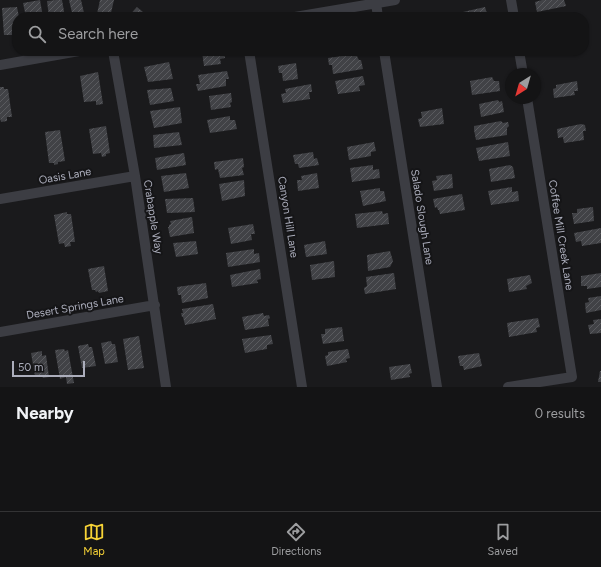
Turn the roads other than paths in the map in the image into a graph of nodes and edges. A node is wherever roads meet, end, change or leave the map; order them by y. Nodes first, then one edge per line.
1 (395, 0) edge
2 (511, 0) edge
3 (376, 3) junction
4 (324, 12) edge
5 (377, 12) edge
6 (513, 12) edge
7 (51, 56) edge
8 (114, 56) edge
9 (250, 56) edge
10 (385, 56) edge
11 (520, 56) edge
12 (0, 65) edge
13 (522, 68) edge
14 (528, 104) edge
15 (135, 176) junction
16 (0, 199) edge
17 (155, 305) junction
18 (0, 332) edge
19 (166, 387) edge
20 (302, 387) edge
21 (437, 387) edge
22 (508, 387) edge

1 - 3 street
2 - 6 street
3 - 4 street
3 - 5 street
7 - 12 street
8 - 15 street, Crabapple Way
9 - 20 street, Canyon Hill Lane
10 - 21 street, Salado Slough Lane
11 - 13 street
14 - 22 street, Coffee Mill Creek Lane
15 - 16 street, Oasis Lane
15 - 17 street, Crabapple Way
17 - 18 street, Desert Springs Lane
17 - 19 street, Crabapple Way

